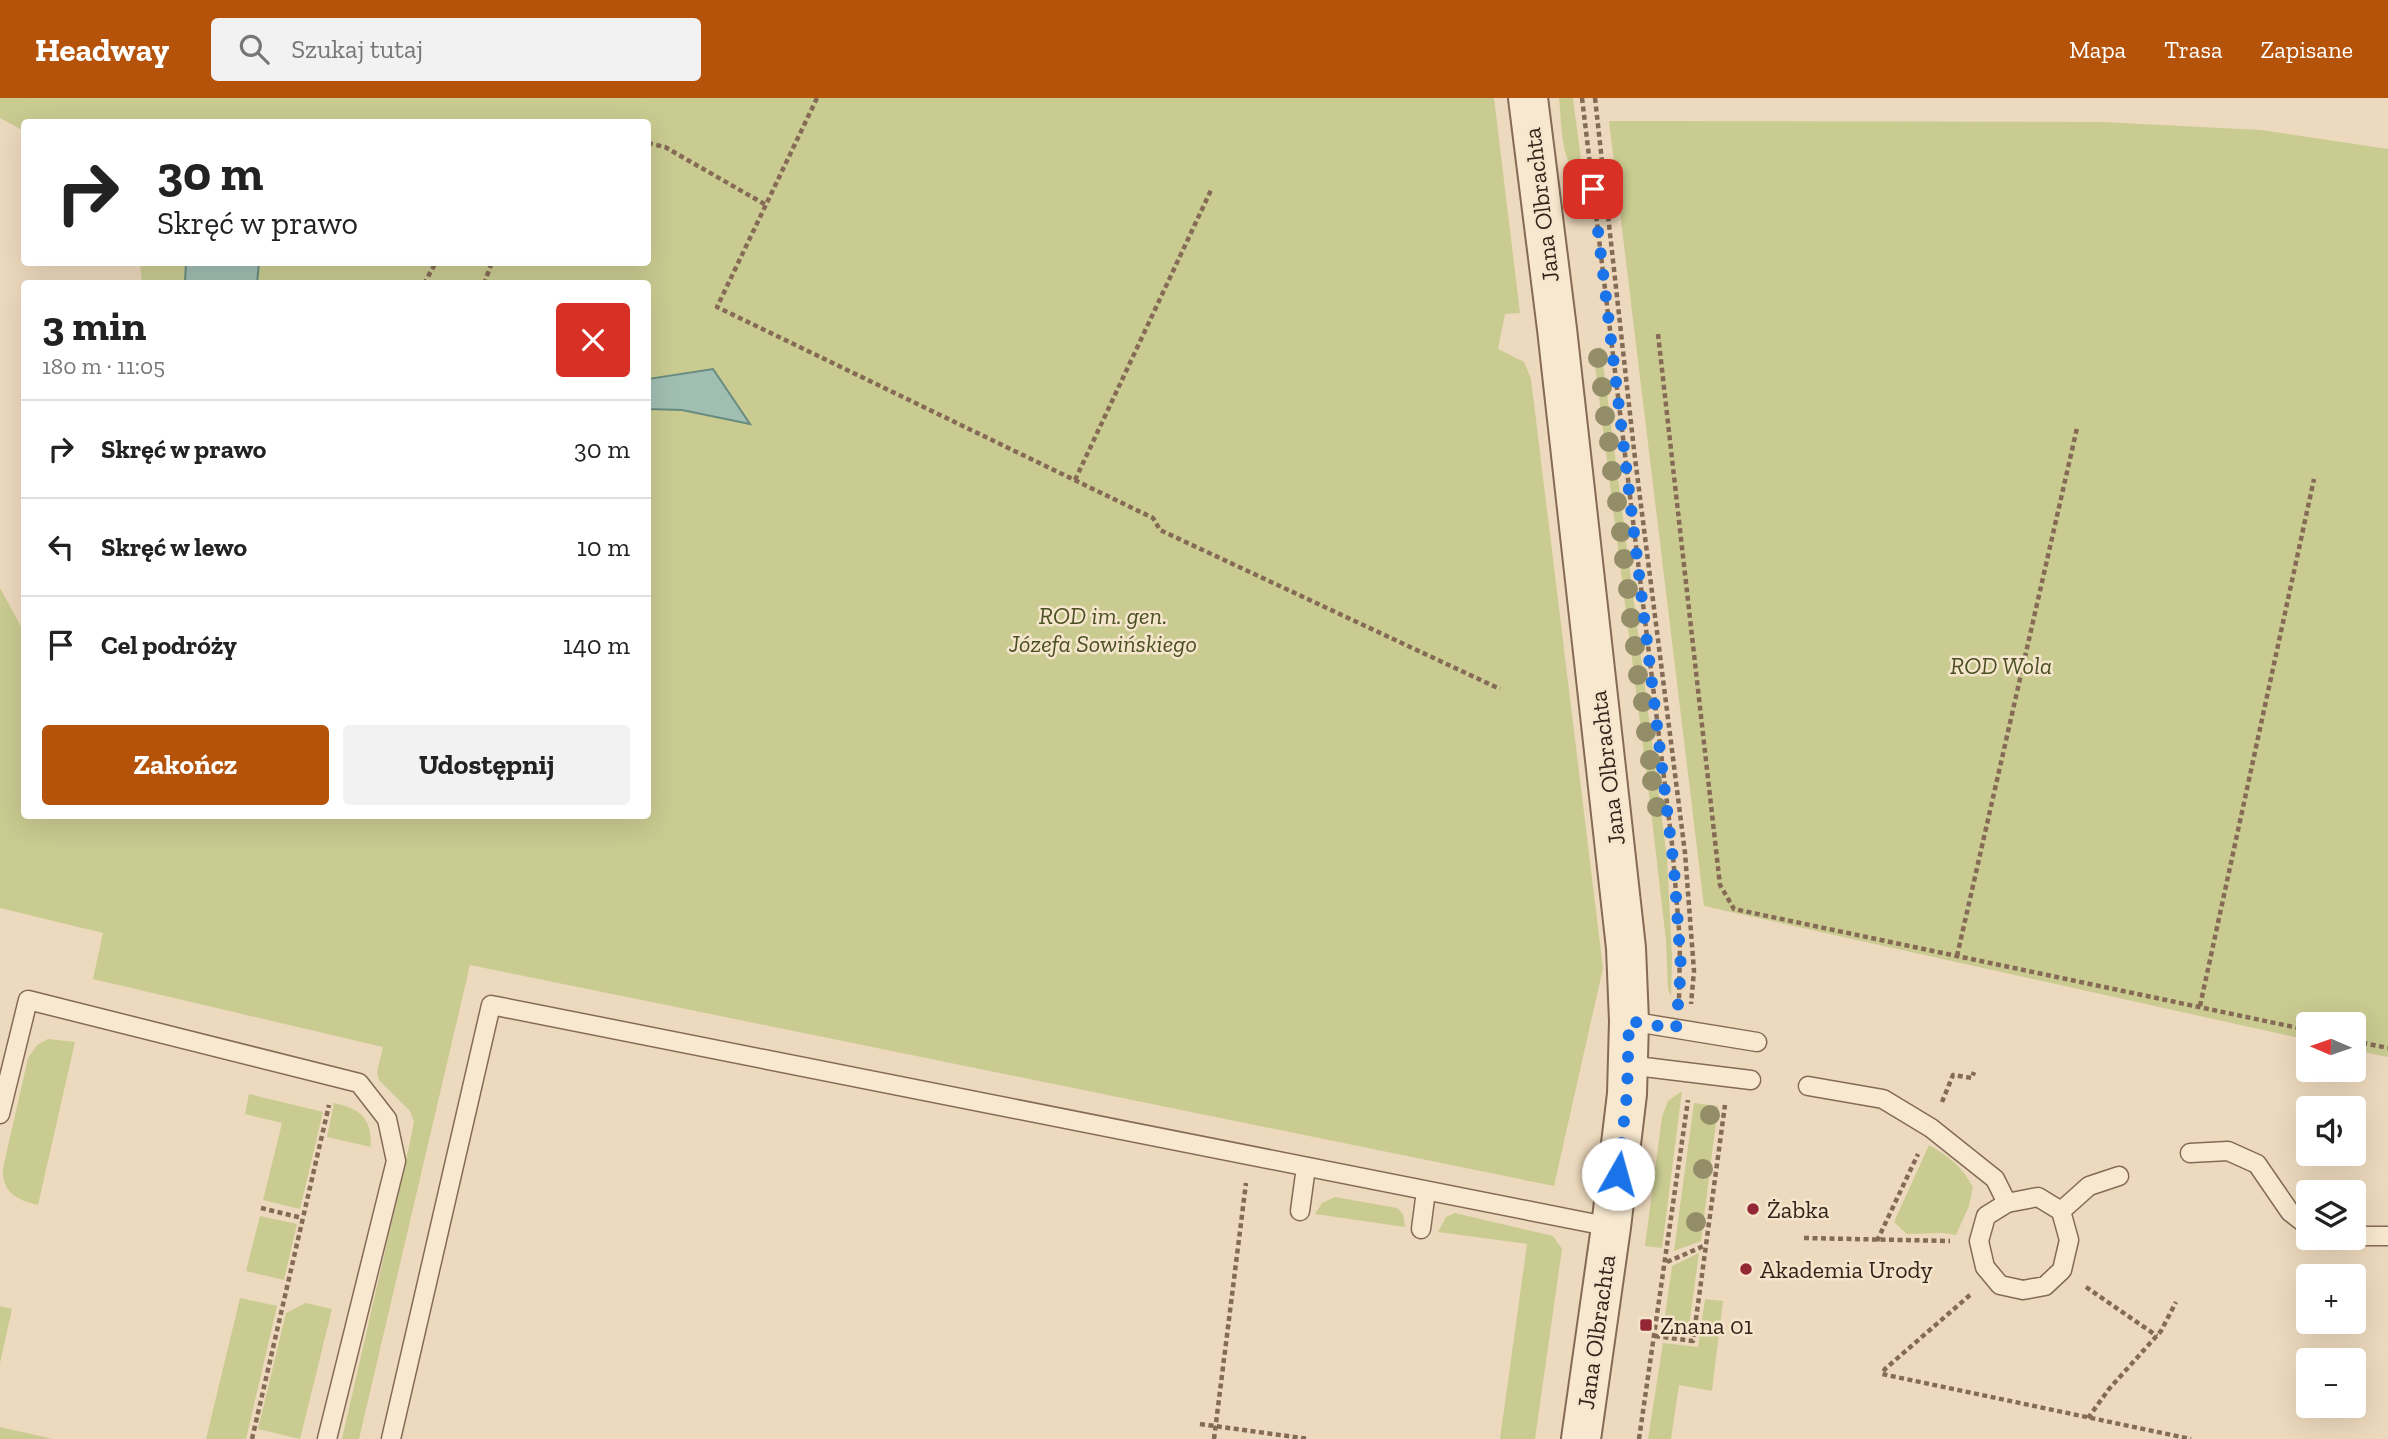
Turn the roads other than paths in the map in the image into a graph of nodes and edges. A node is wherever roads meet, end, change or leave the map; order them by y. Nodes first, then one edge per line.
1 (1528, 98) edge
2 (1629, 1021) junction
3 (1757, 1042) dead end
4 (1628, 1065) junction
5 (1751, 1080) dead end
6 (1808, 1086) dead end
7 (0, 1114) edge
8 (2190, 1153) dead end
9 (1306, 1167) junction
10 (2119, 1176) dead end
11 (1426, 1191) junction
12 (2007, 1203) junction
13 (1300, 1211) dead end
14 (2061, 1211) junction
15 (2296, 1217) edge
16 (1611, 1227) junction
17 (1421, 1229) dead end
18 (2366, 1236) edge
19 (2388, 1236) edge
20 (327, 1439) edge
21 (391, 1439) edge
22 (1581, 1439) edge

1 - 2 street, Jana Olbrachta
2 - 3 lane
2 - 4 street, Jana Olbrachta
4 - 5 lane
4 - 16 street, Jana Olbrachta
6 - 12 lane
7 - 20 lane
8 - 15 lane
9 - 11 lane
9 - 13 lane
9 - 21 lane
10 - 14 lane
11 - 16 lane
11 - 17 lane
12 - 14 lane
12 - 14 lane
16 - 22 street, Jana Olbrachta
18 - 19 lane

